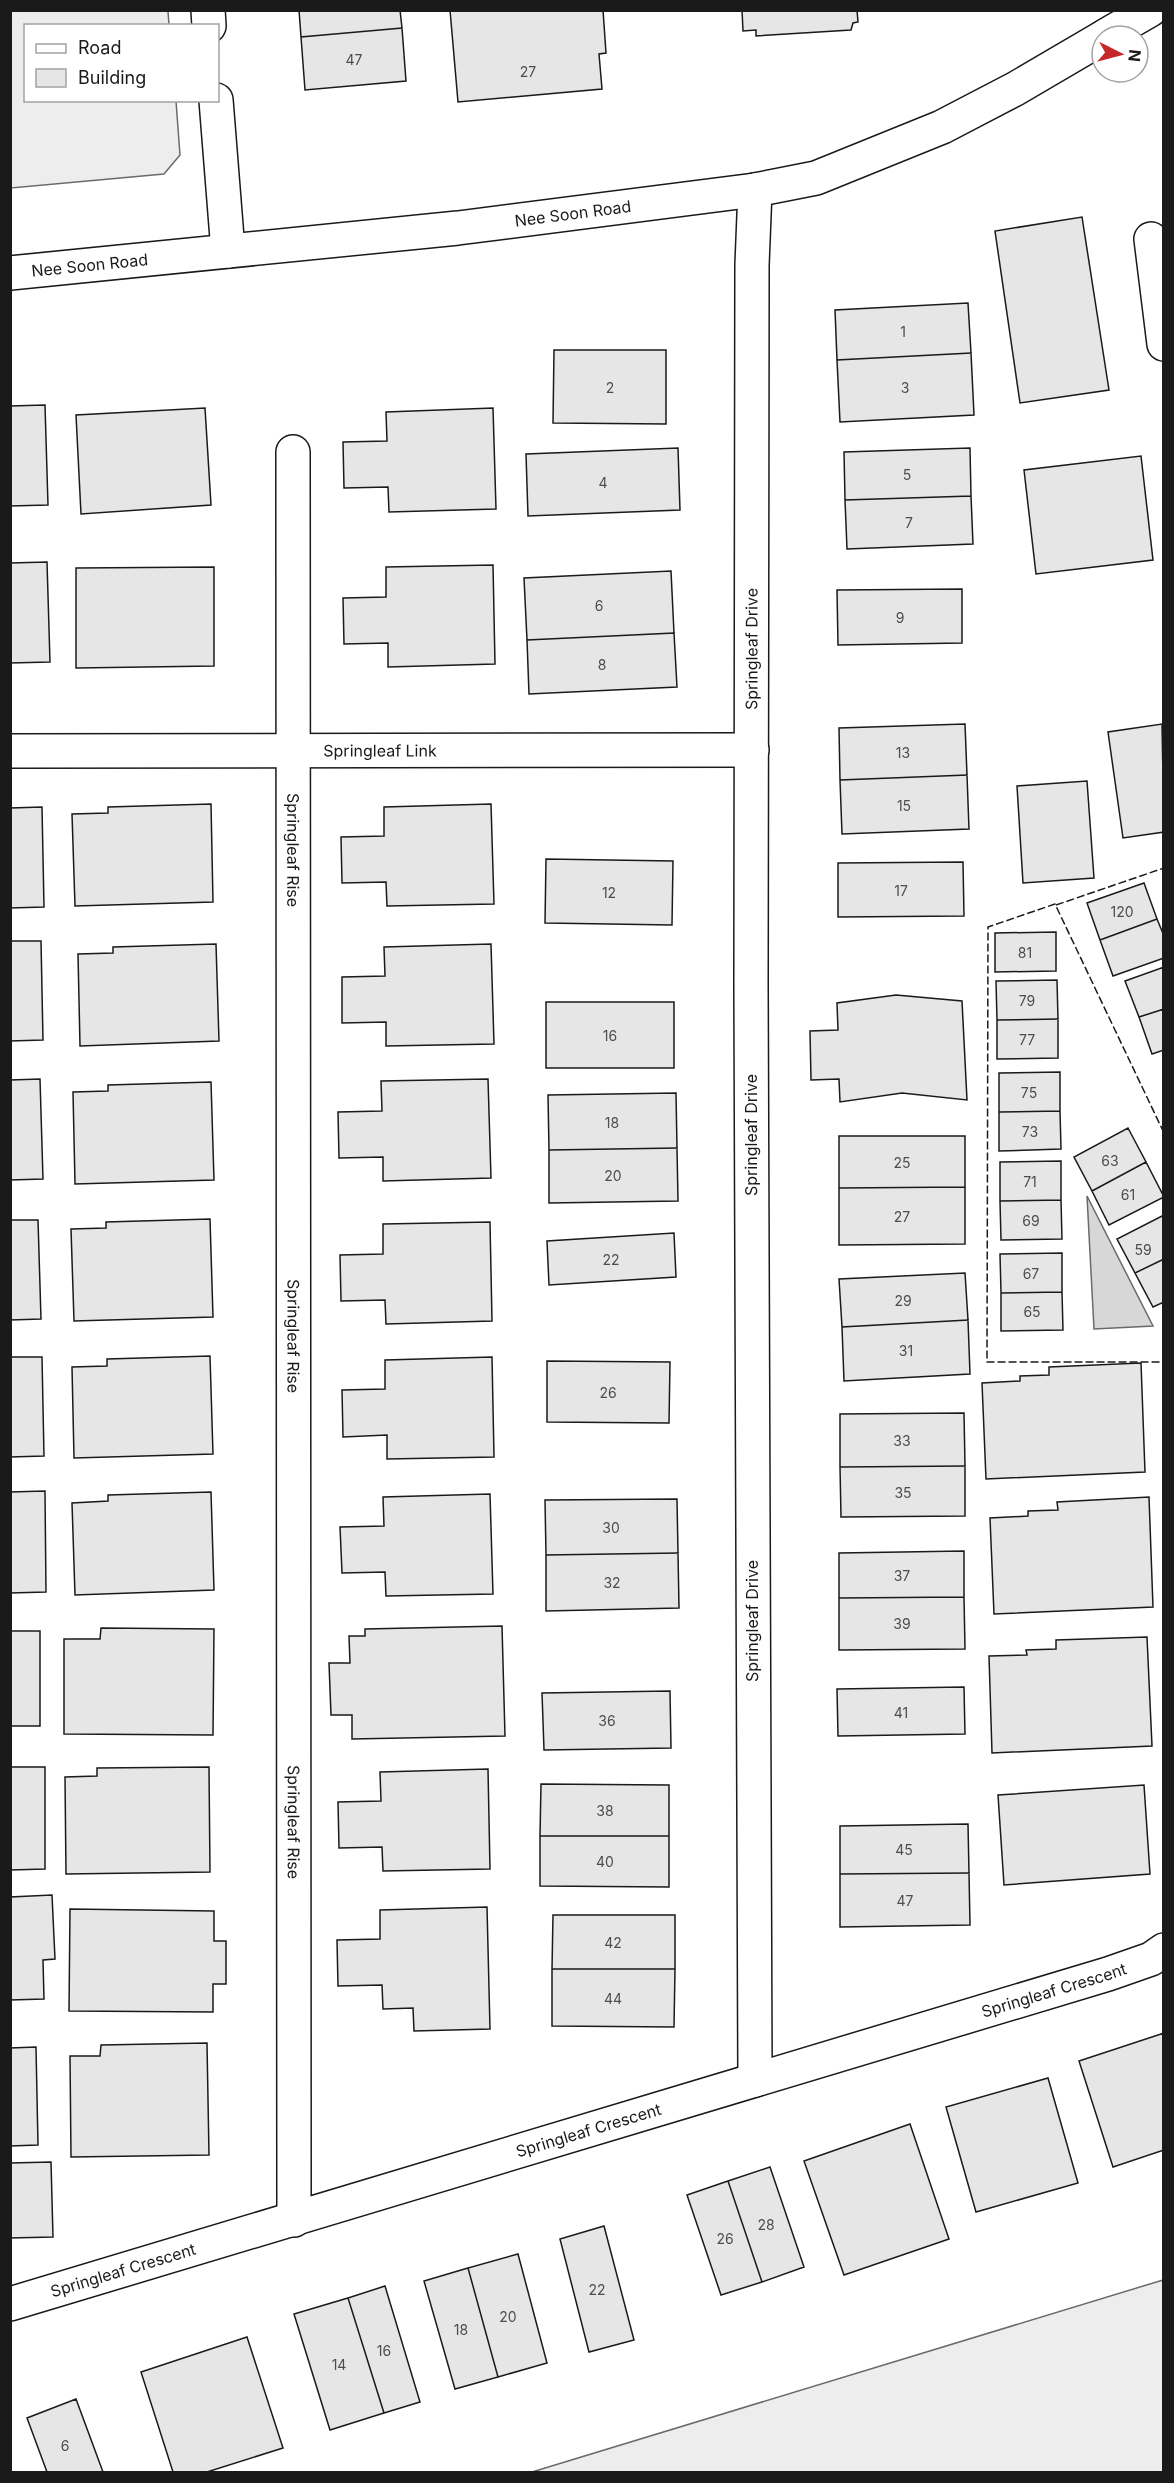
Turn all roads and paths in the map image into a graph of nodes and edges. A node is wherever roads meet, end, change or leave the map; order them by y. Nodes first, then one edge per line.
1 (1150, 10) edge
2 (1126, 24) edge
3 (1090, 45) edge
4 (216, 102) edge
5 (755, 190) junction
6 (1151, 240) dead end
7 (228, 251) junction
8 (10, 273) edge
9 (1164, 344) edge
10 (293, 453) dead end
11 (294, 749) junction
12 (752, 750) junction
13 (10, 751) edge
14 (1164, 1950) edge
15 (755, 2080) junction
16 (294, 2220) junction
17 (10, 2304) edge

1 - 2 street, Nee Soon Road
3 - 5 street, Nee Soon Road
4 - 7 street
5 - 7 street, Nee Soon Road
5 - 12 street, Springleaf Drive
6 - 9 street
7 - 8 street, Nee Soon Road
10 - 11 street, Springleaf Rise
11 - 12 street, Springleaf Link
11 - 13 street, Springleaf Link
11 - 16 street, Springleaf Rise
12 - 15 street, Springleaf Drive
14 - 15 street, Springleaf Crescent
15 - 16 street, Springleaf Crescent
16 - 17 street, Springleaf Crescent

